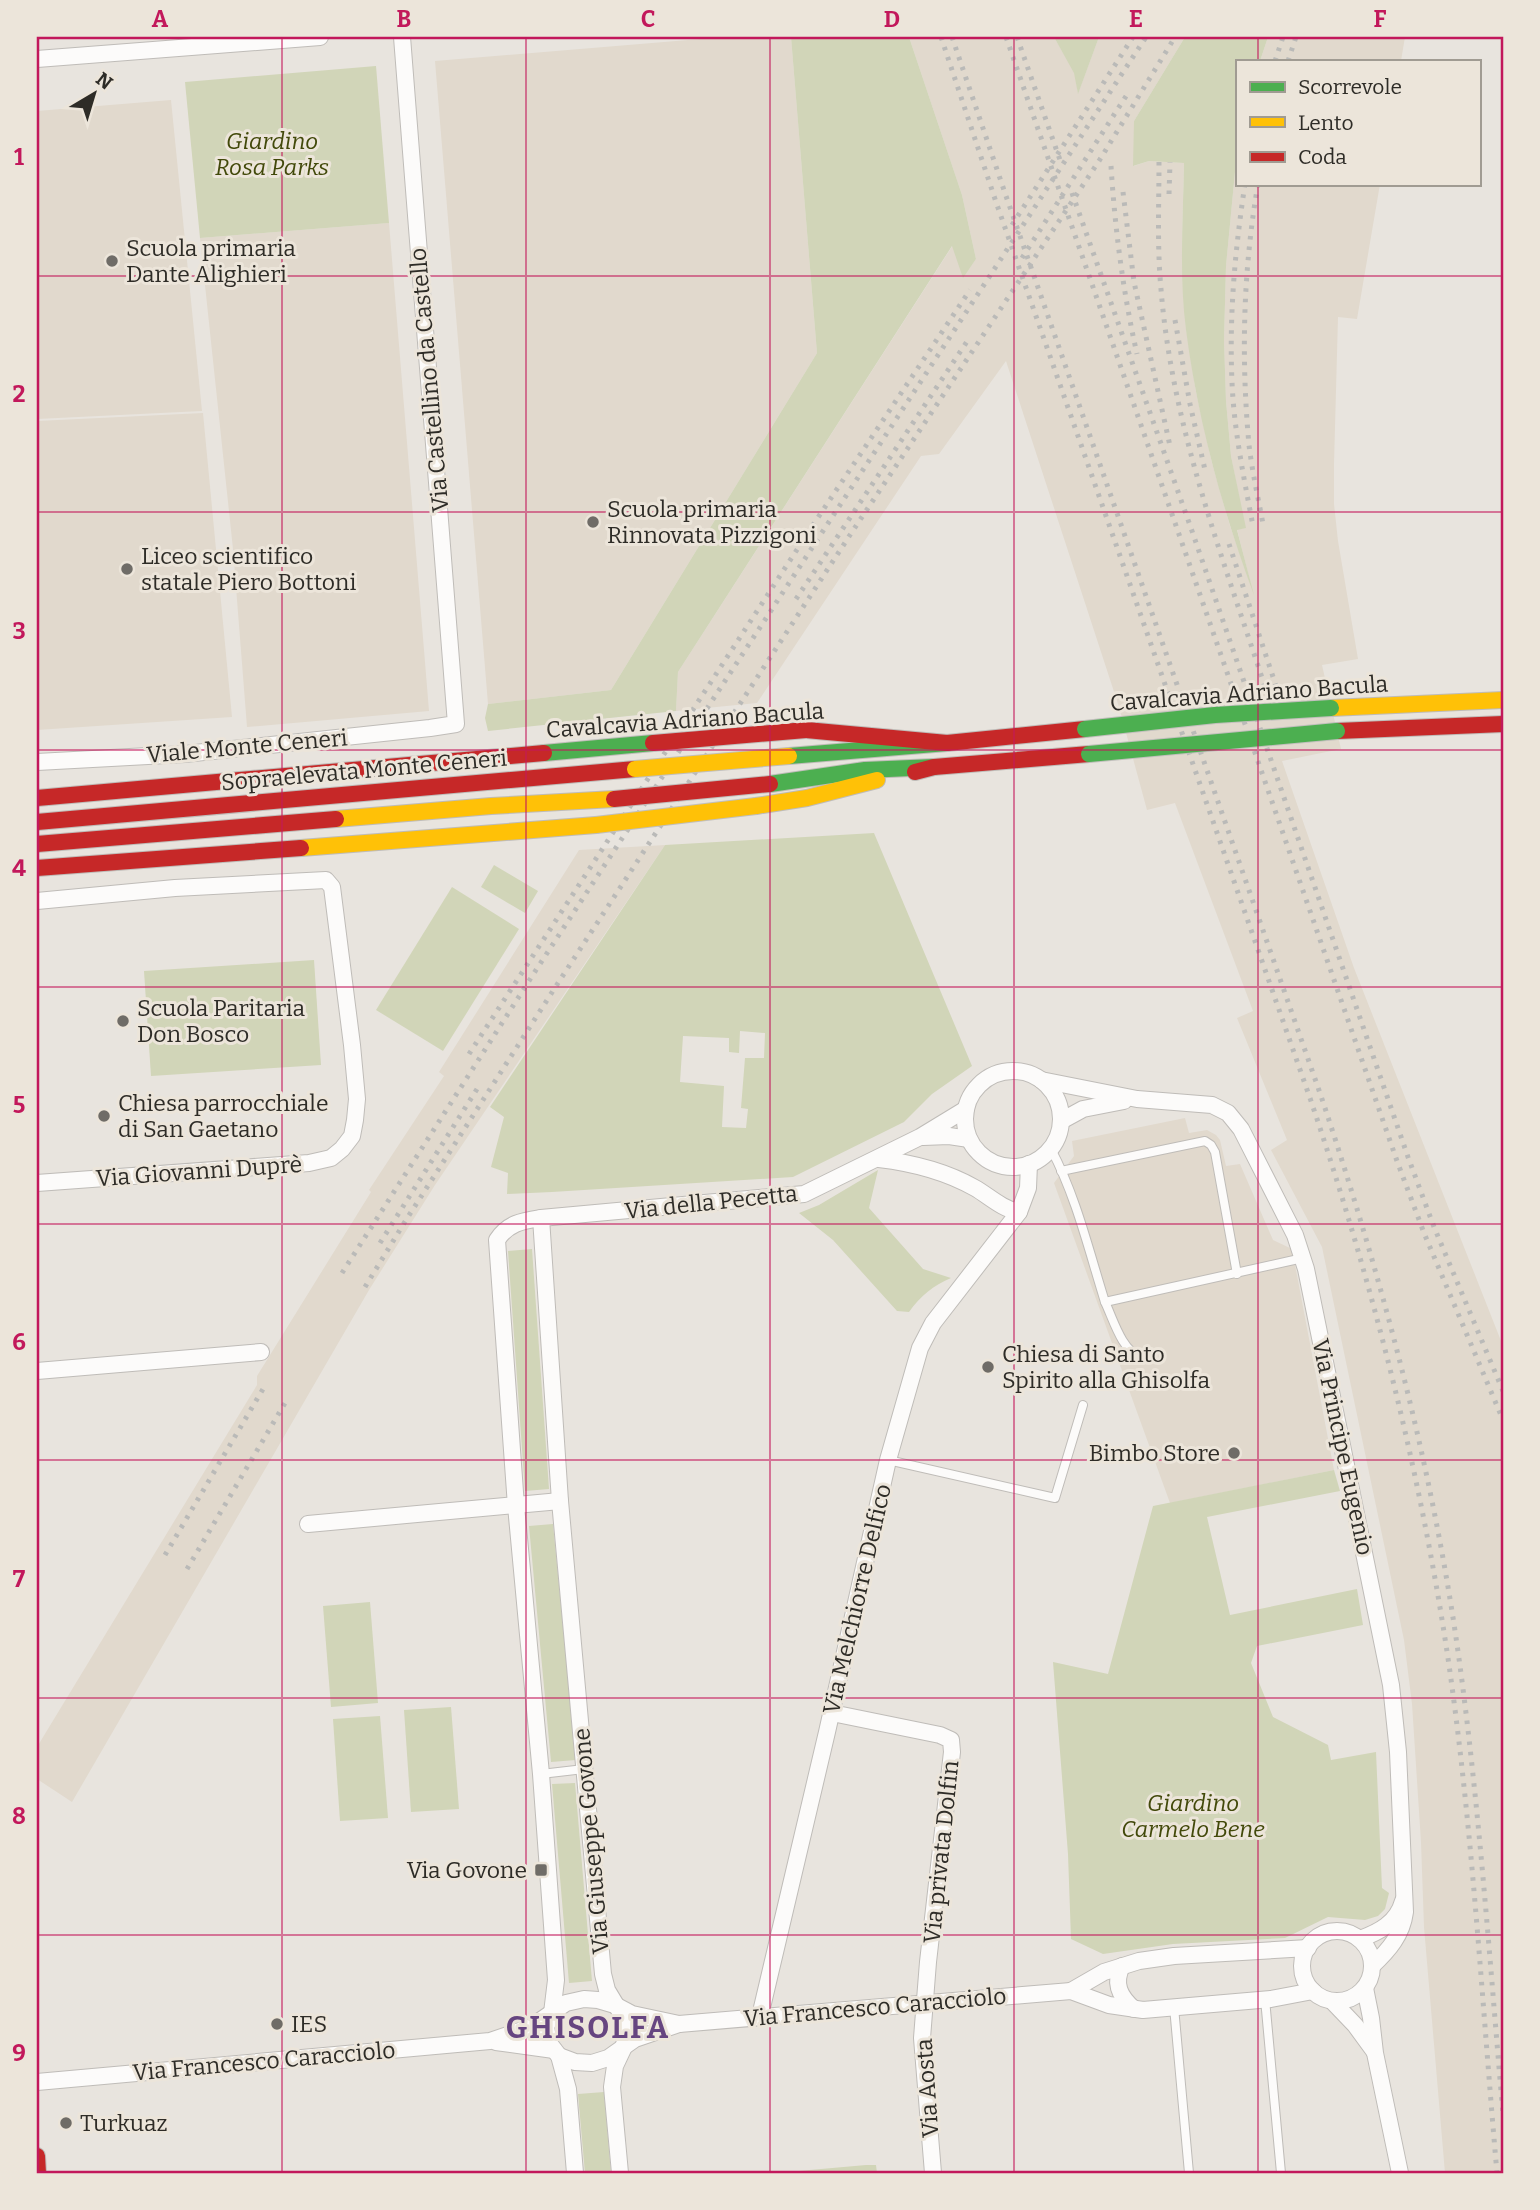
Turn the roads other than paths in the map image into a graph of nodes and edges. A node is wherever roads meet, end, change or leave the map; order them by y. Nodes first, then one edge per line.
1 (320, 37) edge
2 (401, 37) edge
3 (37, 59) edge
4 (1503, 700) edge
5 (456, 724) joint
6 (1503, 724) edge
7 (947, 743) junction
8 (37, 762) edge
9 (934, 767) junction
10 (37, 798) edge
11 (491, 806) joint
12 (37, 822) edge
13 (37, 844) edge
14 (37, 868) edge
15 (37, 901) edge
16 (1041, 1080) junction
17 (1137, 1100) junction
18 (966, 1109) junction
19 (1061, 1121) junction
20 (920, 1137) junction
21 (969, 1139) junction
22 (1051, 1149) junction
23 (878, 1158) junction
24 (1029, 1164) junction
25 (1061, 1171) junction
26 (37, 1183) edge
27 (1019, 1212) junction
28 (541, 1219) junction
29 (497, 1241) joint
30 (1303, 1258) junction
31 (1237, 1274) junction
32 (1105, 1302) junction
33 (261, 1352) dead end
34 (1141, 1358) dead end
35 (37, 1371) edge
36 (1083, 1405) dead end
37 (888, 1461) junction
38 (560, 1501) junction
39 (516, 1506) junction
40 (309, 1524) dead end
41 (832, 1713) junction
42 (584, 1769) junction
43 (541, 1774) junction
44 (1405, 1892) junction
45 (1360, 1939) junction
46 (1308, 1948) junction
47 (1122, 1966) junction
48 (1372, 1966) junction
49 (1365, 1988) junction
50 (1071, 1991) junction
51 (1313, 1992) junction
52 (1265, 1999) junction
53 (1332, 2001) junction
54 (925, 2003) junction
55 (615, 2005) junction
56 (1174, 2007) junction
57 (1134, 2009) junction
58 (552, 2013) junction
59 (760, 2016) junction
60 (679, 2024) junction
61 (490, 2041) junction
62 (623, 2049) junction
63 (556, 2053) junction
64 (1375, 2053) junction
65 (37, 2082) edge
66 (37, 2156) edge
67 (38, 2173) edge
68 (575, 2173) edge
69 (620, 2173) edge
70 (933, 2173) edge
71 (1189, 2173) edge
72 (1281, 2173) edge
73 (1400, 2173) edge

1 - 3 street
2 - 5 street, Via Castellino da Castello
4 - 7 main road, Cavalcavia Adriano Bacula, bridge
5 - 8 street, Viale Monte Ceneri
6 - 9 main road, Cavalcavia Adriano Bacula, bridge
7 - 10 main road, Cavalcavia Adriano Bacula, bridge
7 - 12 main road, Sopraelevata Monte Ceneri, bridge
9 - 11 main road, Cavalcavia Adriano Bacula, bridge
9 - 14 main road, Cavalcavia Adriano Bacula, bridge
11 - 13 main road, Sopraelevata Monte Ceneri
15 - 26 street, Via Giovanni Duprè
16 - 17 street, Via Principe Eugenio
16 - 18 street, Via della Pecetta
16 - 19 street
17 - 19 street, Via Principe Eugenio
17 - 30 street, Via Principe Eugenio
18 - 20 street, Via della Pecetta
18 - 21 street
19 - 22 street
20 - 21 street, Via della Pecetta
20 - 23 street, Via della Pecetta
21 - 24 street
22 - 24 street
22 - 25 lane
23 - 27 street
23 - 28 street, Via della Pecetta
24 - 27 street, Via Melchiorre Delfico
25 - 31 lane
25 - 32 lane
27 - 37 street, Via Melchiorre Delfico
28 - 29 street, Via della Pecetta
28 - 38 street, Via Giuseppe Govone
29 - 39 street, Via Giuseppe Govone
30 - 31 lane
30 - 44 street, Via Principe Eugenio
31 - 32 lane
32 - 34 lane
33 - 35 street
36 - 37 lane
37 - 41 street, Via Melchiorre Delfico
38 - 39 street
38 - 42 street, Via Giuseppe Govone
39 - 40 street
39 - 43 street, Via Giuseppe Govone
41 - 54 street, Via privata Dolfin
41 - 59 street, Via Melchiorre Delfico
42 - 43 lane
42 - 55 street, Via Giuseppe Govone
43 - 58 street, Via Giuseppe Govone
44 - 45 street, Via Principe Eugenio
44 - 48 street, Via Principe Eugenio
45 - 46 street
45 - 48 street
46 - 47 street, Via Francesco Caracciolo
46 - 51 street
47 - 50 street, Via Francesco Caracciolo
47 - 57 street
48 - 49 street, Via Principe Eugenio
49 - 53 street
49 - 64 street, Via Principe Eugenio
50 - 54 street, Via Francesco Caracciolo
50 - 57 street, Via Francesco Caracciolo
51 - 52 street, Via Francesco Caracciolo
51 - 53 street, Via Principe Eugenio
52 - 56 street, Via Francesco Caracciolo
52 - 72 lane
53 - 64 street, Via Principe Eugenio
54 - 59 street, Via Francesco Caracciolo
54 - 70 street, Via Aosta
55 - 58 street
55 - 60 street, Via Francesco Caracciolo
55 - 62 street, Via Giuseppe Govone
56 - 57 street, Via Francesco Caracciolo
56 - 71 lane
58 - 61 street, Via Francesco Caracciolo
58 - 63 street, Via Giuseppe Govone
59 - 60 street, Via Francesco Caracciolo
60 - 62 street, Via Francesco Caracciolo
61 - 63 street, Via Francesco Caracciolo
61 - 65 street, Via Francesco Caracciolo
62 - 63 street
62 - 69 street, Via Giuseppe Govone
63 - 68 street, Via Giuseppe Govone
64 - 73 street, Via Principe Eugenio
66 - 67 main road

